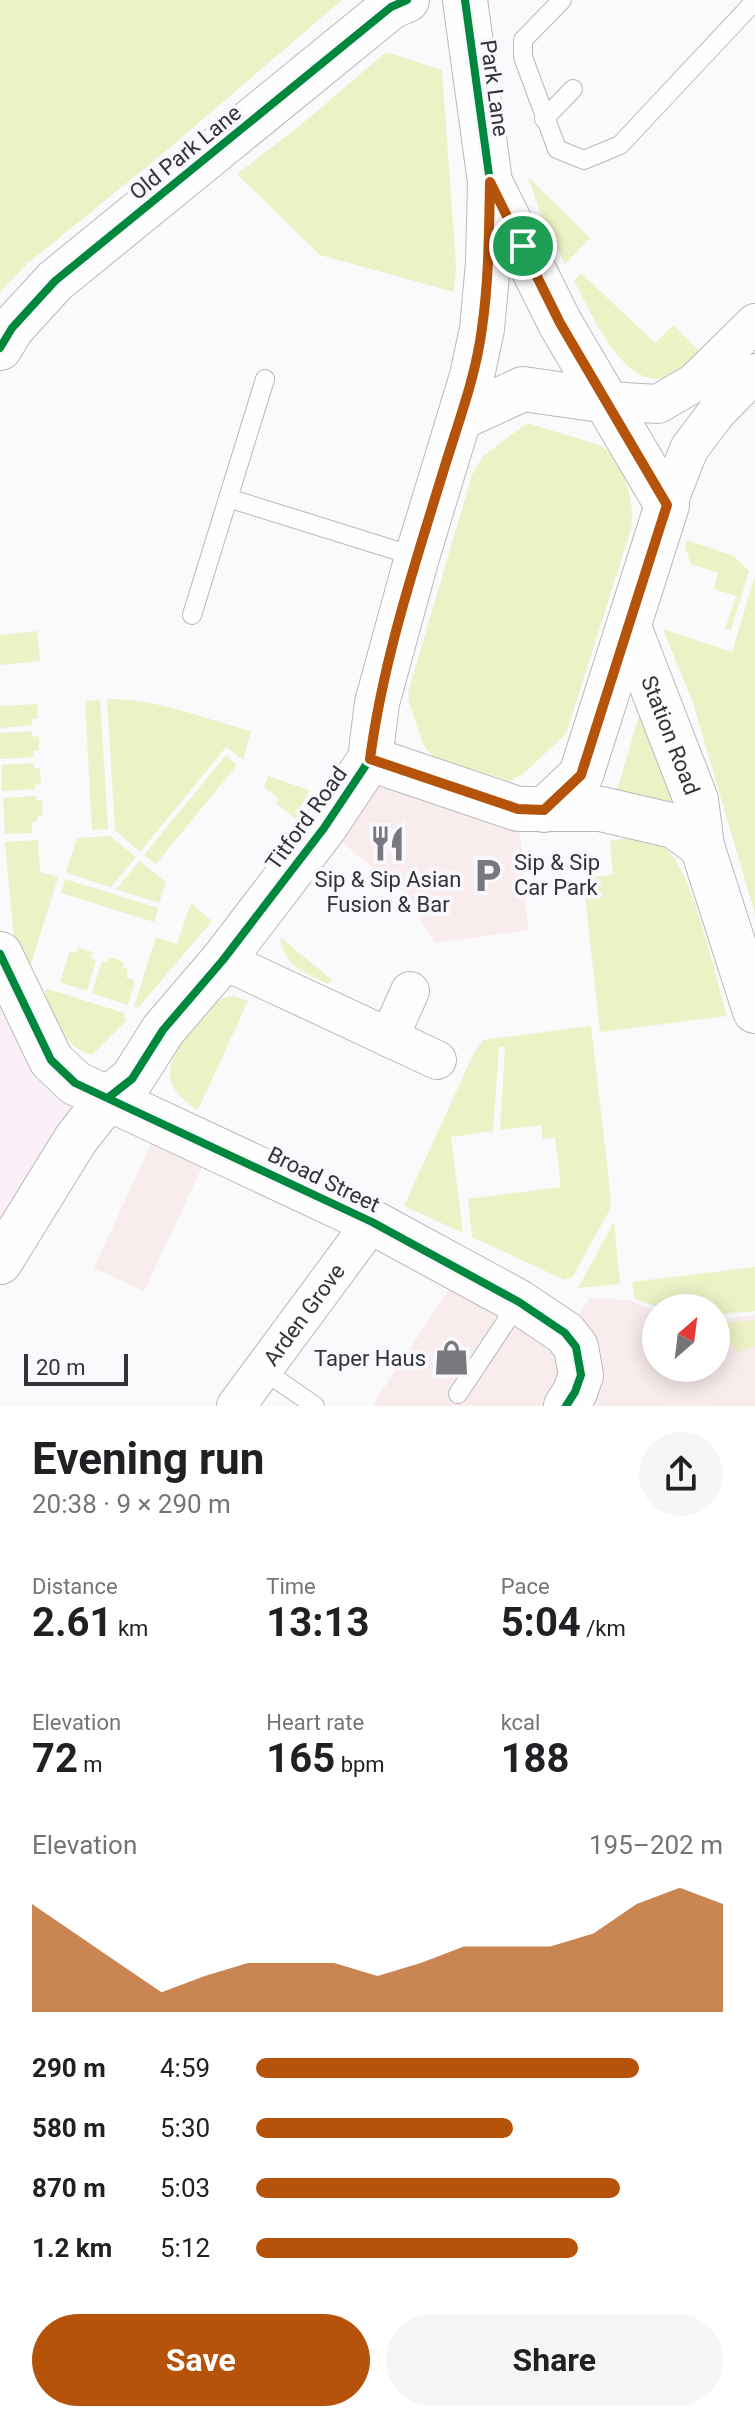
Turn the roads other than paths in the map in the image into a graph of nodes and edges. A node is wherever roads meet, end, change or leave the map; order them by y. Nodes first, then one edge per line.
1 (407, 0) edge
2 (465, 0) edge
3 (559, 1) edge
4 (755, 1) edge
5 (573, 89) dead end
6 (544, 119) junction
7 (490, 182) junction
8 (755, 323) edge
9 (0, 348) edge
10 (755, 373) edge
11 (265, 379) dead end
12 (608, 401) junction
13 (460, 418) junction
14 (228, 498) junction
15 (667, 505) junction
16 (417, 557) junction
17 (192, 615) dead end
18 (629, 627) junction
19 (370, 759) junction
20 (544, 810) junction
21 (702, 846) junction
22 (0, 954) edge
23 (223, 960) junction
24 (410, 991) dead end
25 (755, 1011) edge
26 (389, 1038) junction
27 (437, 1060) dead end
28 (109, 1097) junction
29 (372, 1222) junction
30 (0, 1262) edge
31 (519, 1302) junction
32 (263, 1370) junction
33 (458, 1394) dead end
34 (578, 1401) edge
35 (236, 1406) edge
36 (315, 1406) edge

1 - 9 main road, Old Park Lane
2 - 7 main road, Park Lane
3 - 6 lane
4 - 6 lane
5 - 6 lane
7 - 12 main road, Park Lane
7 - 13 main road, Titford Road
8 - 12 street
10 - 15 street
11 - 14 lane
12 - 13 main road
12 - 15 main road, Park Lane
13 - 16 main road, Titford Road
14 - 16 lane
14 - 17 lane
15 - 18 main road
16 - 19 main road, Titford Road
18 - 20 main road
18 - 21 main road, Station Road
19 - 20 main road, Station Road
19 - 23 main road, Titford Road
20 - 21 main road, Station Road
21 - 25 main road, Station Road
22 - 28 main road
23 - 26 street
23 - 28 main road, Titford Road
24 - 26 street
26 - 27 street
28 - 29 main road, Broad Street
28 - 30 main road, Titford Road
29 - 31 main road, Broad Street
29 - 32 street, Arden Grove
31 - 33 lane
31 - 34 main road, Broad Street
32 - 35 street, Arden Grove
32 - 36 lane

